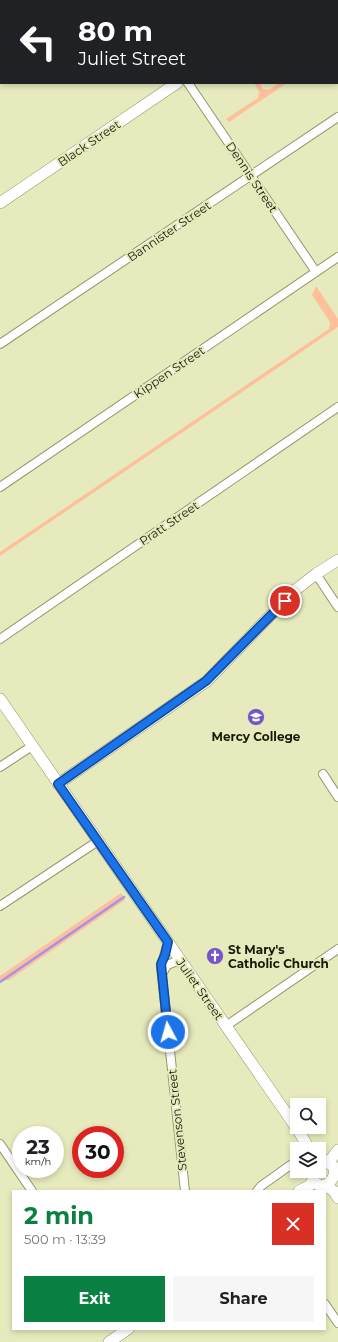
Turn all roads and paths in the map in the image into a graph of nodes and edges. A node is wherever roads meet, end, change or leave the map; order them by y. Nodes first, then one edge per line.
1 (176, 84) edge
2 (189, 84) edge
3 (338, 117) edge
4 (251, 176) junction
5 (0, 203) edge
6 (338, 257) edge
7 (316, 272) junction
8 (0, 344) edge
9 (338, 407) edge
10 (0, 487) edge
11 (338, 560) edge
12 (316, 574) junction
13 (338, 607) edge
14 (0, 639) edge
15 (0, 699) edge
16 (32, 746) junction
17 (0, 768) edge
18 (323, 774) dead end
19 (58, 784) junction
20 (338, 797) edge
21 (98, 841) junction
22 (0, 906) edge
23 (168, 942) junction
24 (338, 949) edge
25 (180, 960) junction
26 (162, 977) junction
27 (226, 1026) junction
28 (290, 1119) edge
29 (0, 1144) edge
30 (338, 1150) edge
31 (326, 1160) edge
32 (326, 1164) edge
33 (290, 1165) edge
34 (337, 1174) edge
35 (311, 1178) edge
36 (314, 1178) edge
37 (322, 1187) edge
38 (31, 1190) edge
39 (185, 1190) edge
40 (258, 1190) edge
41 (301, 1190) edge
42 (338, 1198) edge
43 (326, 1305) edge
44 (338, 1323) edge
45 (126, 1330) edge
46 (109, 1342) edge

1 - 5 street, Black Street
2 - 4 street, Dennis Street
3 - 4 street, Bannister Street
4 - 7 street, Dennis Street
4 - 8 street, Bannister Street
6 - 7 street, Kippen Street
7 - 10 street, Kippen Street
9 - 14 street, Pratt Street
11 - 12 street
12 - 13 street
12 - 19 street
15 - 16 street, Juliet Street
16 - 17 street
16 - 19 street, Juliet Street
18 - 20 street
19 - 21 street, Juliet Street
21 - 22 street
21 - 23 street, Juliet Street
23 - 25 street, Juliet Street
23 - 26 street, Stevenson Street
24 - 27 street
25 - 26 street
25 - 27 street, Juliet Street
26 - 39 street, Stevenson Street
27 - 28 street, Juliet Street
29 - 38 street
30 - 31 street
32 - 34 street
33 - 40 street
34 - 37 street
35 - 41 street
36 - 37 street
37 - 42 street
43 - 44 street
45 - 46 street

